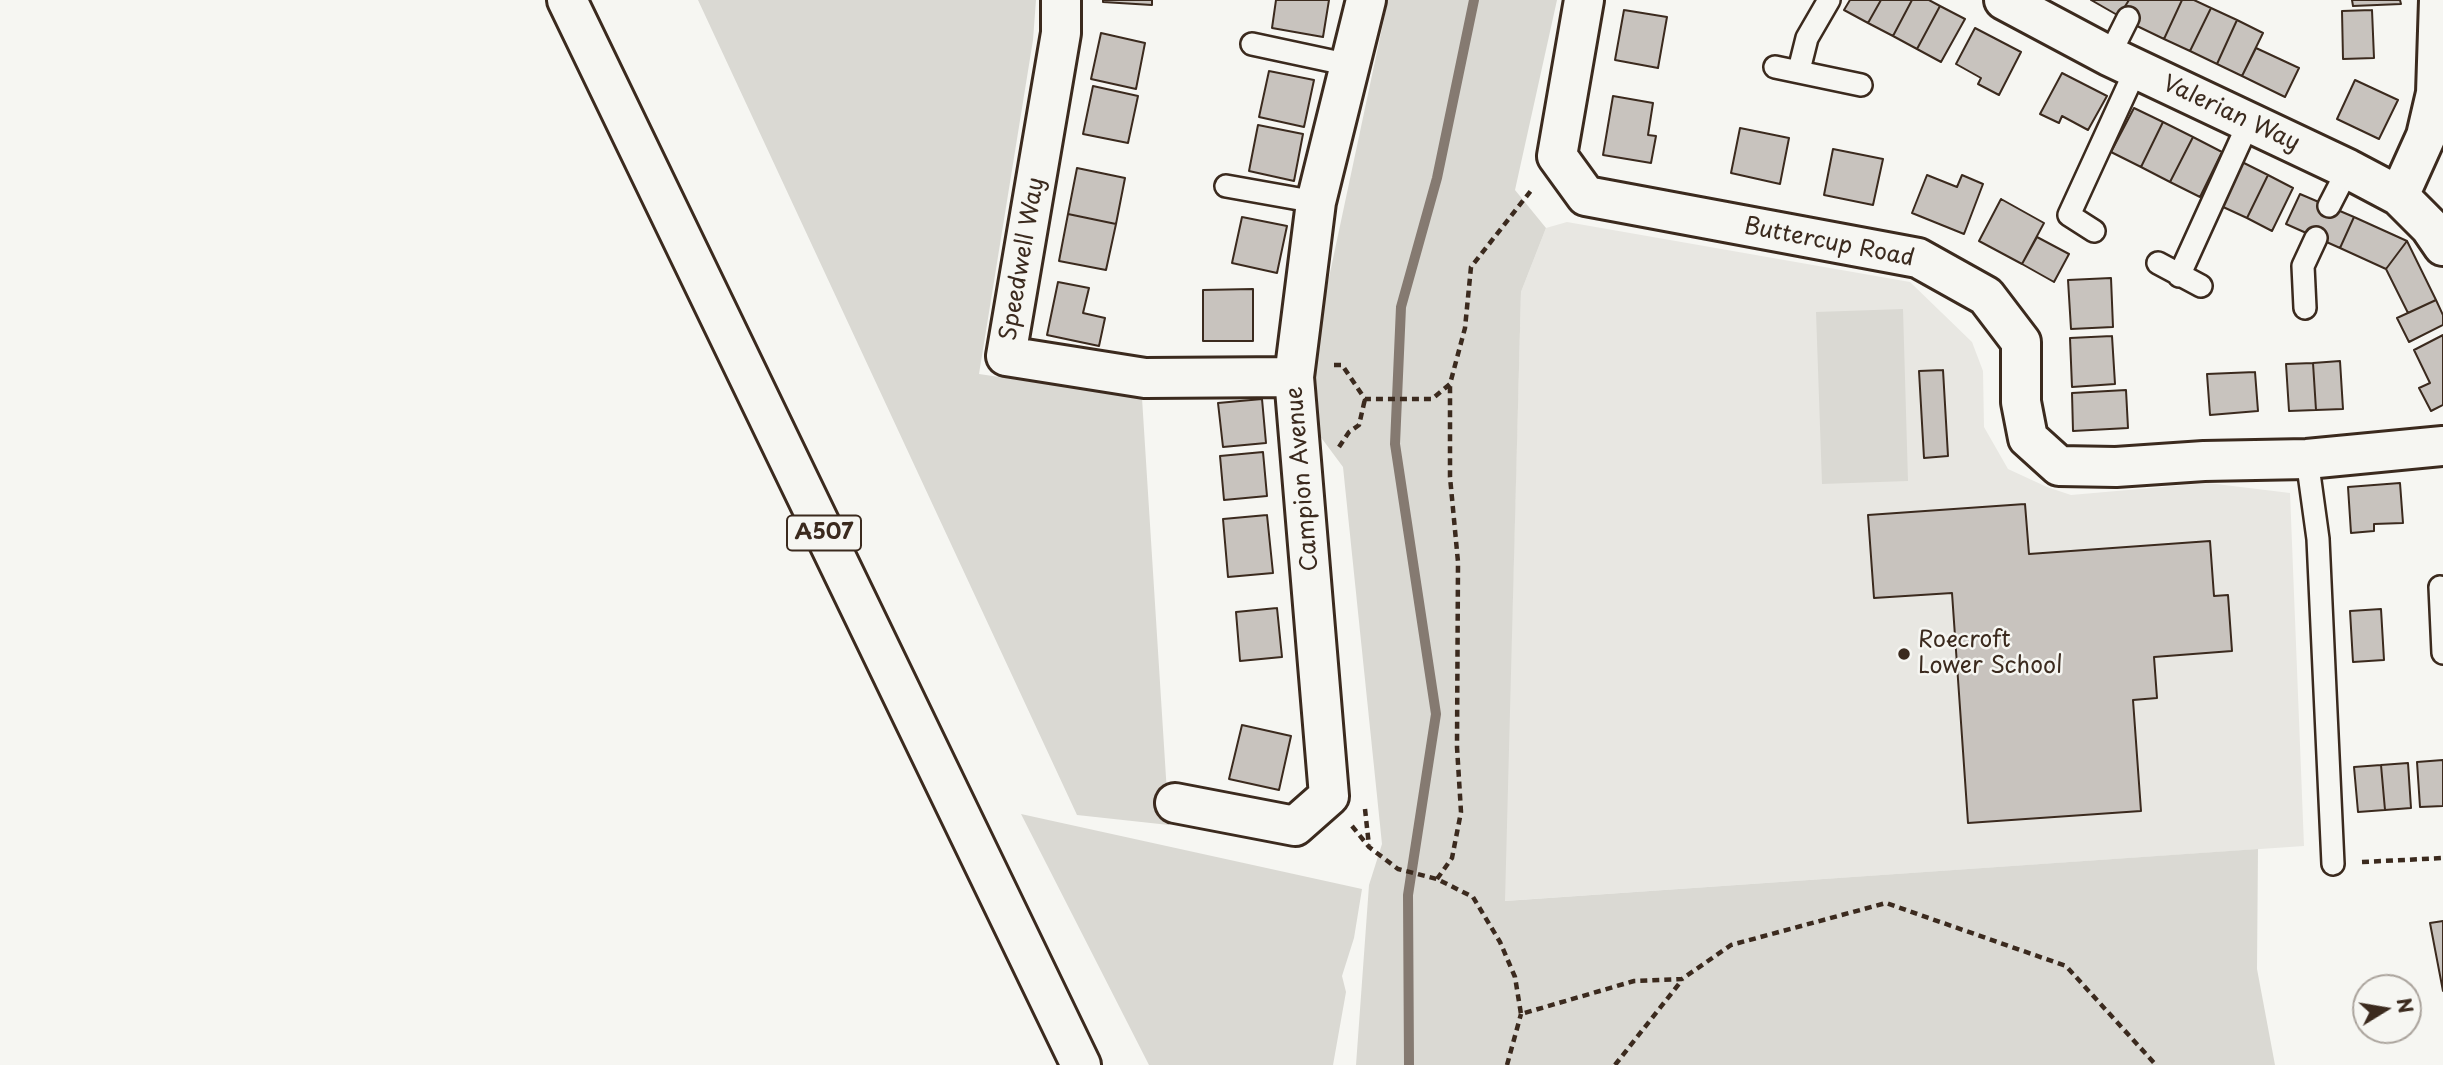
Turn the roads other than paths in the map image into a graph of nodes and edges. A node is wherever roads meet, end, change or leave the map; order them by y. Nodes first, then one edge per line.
1 (567, 0) edge
2 (1062, 0) edge
3 (1366, 0) edge
4 (1584, 0) edge
5 (1829, 0) edge
6 (2440, 0) edge
7 (2022, 4) edge
8 (2128, 18) dead end
9 (1252, 44) dead end
10 (2123, 62) junction
11 (1350, 65) junction
12 (1774, 66) dead end
13 (1799, 70) junction
14 (1861, 85) dead end
15 (2249, 122) junction
16 (2348, 169) junction
17 (1226, 186) dead end
18 (2399, 196) junction
19 (1316, 202) junction
20 (2329, 206) dead end
21 (2094, 231) dead end
22 (2316, 238) dead end
23 (2443, 246) edge
24 (2158, 263) dead end
25 (2179, 276) junction
26 (2201, 286) dead end
27 (2305, 308) dead end
28 (1294, 369) junction
29 (2443, 446) edge
30 (2307, 459) junction
31 (2440, 587) dead end
32 (2442, 612) edge
33 (2443, 653) edge
34 (1175, 803) dead end
35 (2333, 864) road end
36 (1080, 1065) edge

1 - 36 street, A507
2 - 28 street, Speedwell Way
3 - 11 street, Campion Avenue
4 - 30 street, Buttercup Road
5 - 13 lane
6 - 18 street
7 - 10 street, Valerian Way
8 - 10 lane
9 - 11 lane
10 - 15 street, Valerian Way
10 - 21 lane
11 - 19 street, Campion Avenue
12 - 13 lane
13 - 14 lane
15 - 16 street, Valerian Way
15 - 25 lane
16 - 18 street, Valerian Way
16 - 20 lane
17 - 19 lane
18 - 23 street, Valerian Way
19 - 28 street, Campion Avenue
22 - 27 lane
24 - 25 lane
25 - 26 lane
28 - 34 street, Campion Avenue
29 - 30 street, Buttercup Road
30 - 35 lane
31 - 32 lane
32 - 33 lane

